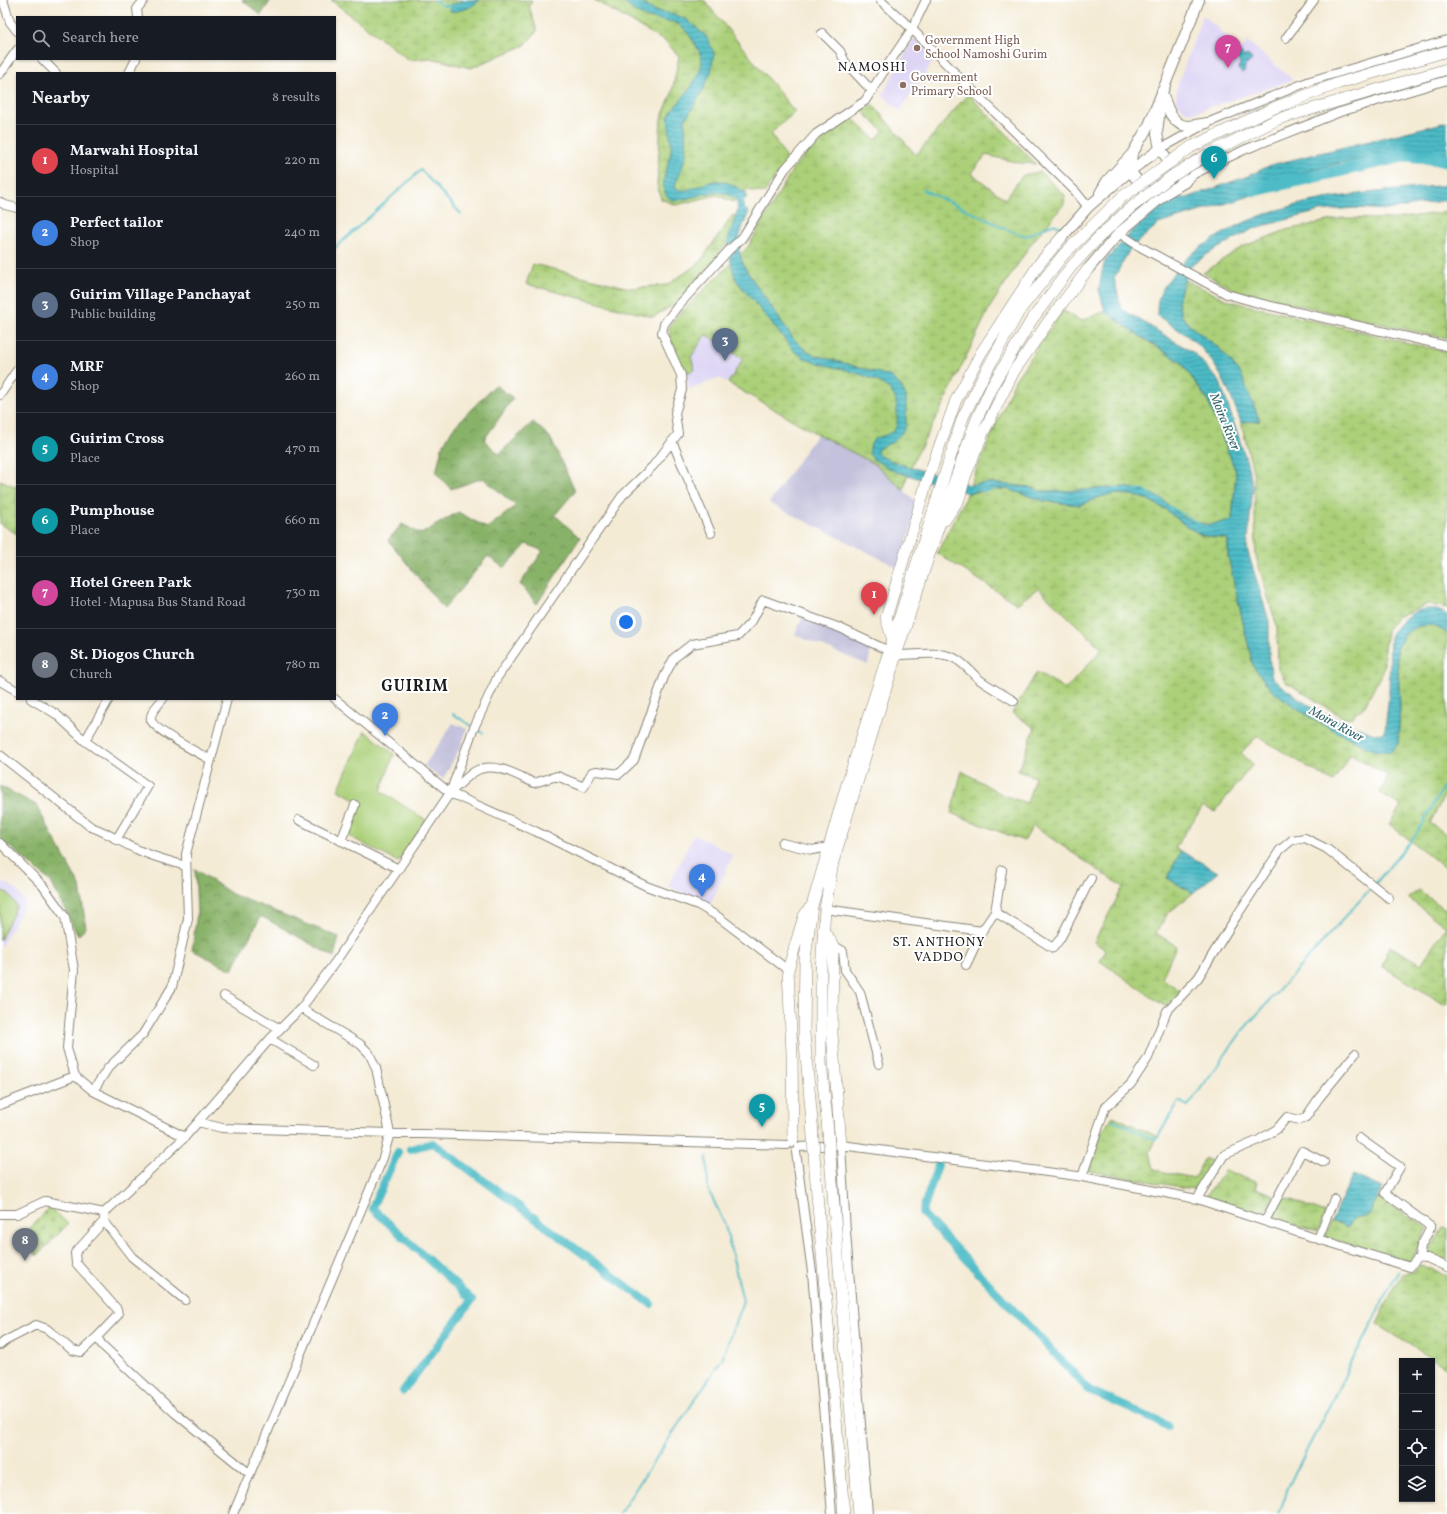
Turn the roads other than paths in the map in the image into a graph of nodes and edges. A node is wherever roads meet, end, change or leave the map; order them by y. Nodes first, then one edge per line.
1 (2, 0) edge
2 (144, 0) edge
3 (880, 0) edge
4 (926, 0) edge
5 (1199, 0) edge
6 (1314, 0) edge
7 (138, 16) edge
8 (912, 29) junction
9 (16, 30) edge
10 (822, 33) dead end
11 (1286, 38) dead end
12 (1447, 40) edge
13 (16, 51) edge
14 (1447, 51) edge
15 (43, 60) edge
16 (136, 60) edge
17 (1447, 69) edge
18 (55, 72) edge
19 (130, 72) edge
20 (0, 74) edge
21 (1447, 80) edge
22 (872, 91) junction
23 (1162, 91) junction
24 (1206, 123) junction
25 (1160, 148) junction
26 (1132, 154) junction
27 (1130, 171) junction
28 (1185, 182) junction
29 (1096, 200) junction
30 (0, 202) edge
31 (1155, 204) junction
32 (1088, 207) junction
33 (16, 208) edge
34 (1122, 235) junction
35 (1062, 237) joint
36 (1088, 270) joint
37 (1447, 346) edge
38 (16, 371) edge
39 (0, 395) edge
40 (672, 441) junction
41 (711, 533) dead end
42 (936, 534) junction
43 (893, 649) junction
44 (0, 681) edge
45 (16, 690) edge
46 (34, 700) edge
47 (108, 700) edge
48 (162, 700) edge
49 (227, 700) edge
50 (336, 700) edge
51 (1014, 701) dead end
52 (85, 741) junction
53 (0, 755) edge
54 (211, 760) junction
55 (450, 793) junction
56 (355, 805) dead end
57 (299, 820) dead end
58 (116, 840) junction
59 (341, 841) junction
60 (0, 843) edge
61 (782, 843) dead end
62 (829, 847) junction
63 (186, 866) junction
64 (399, 868) junction
65 (1002, 870) dead end
66 (1091, 878) dead end
67 (1389, 898) dead end
68 (812, 906) junction
69 (825, 908) junction
70 (995, 912) junction
71 (824, 930) junction
72 (982, 931) junction
73 (833, 945) junction
74 (966, 965) dead end
75 (788, 970) junction
76 (224, 996) dead end
77 (302, 1007) junction
78 (280, 1030) junction
79 (270, 1039) junction
80 (1355, 1054) dead end
81 (879, 1064) dead end
82 (314, 1065) dead end
83 (75, 1076) junction
84 (93, 1091) junction
85 (0, 1105) edge
86 (198, 1122) junction
87 (390, 1133) junction
88 (185, 1137) junction
89 (1359, 1138) dead end
90 (841, 1145) junction
91 (794, 1146) junction
92 (1324, 1162) dead end
93 (1082, 1177) junction
94 (1197, 1199) junction
95 (1334, 1199) dead end
96 (0, 1214) edge
97 (104, 1217) junction
98 (1265, 1221) junction
99 (1318, 1239) junction
100 (1419, 1257) junction
101 (1447, 1267) edge
102 (185, 1300) dead end
103 (97, 1338) junction
104 (0, 1345) edge
105 (250, 1474) junction
106 (233, 1514) edge
107 (832, 1514) edge
108 (844, 1514) edge
109 (859, 1514) edge
110 (868, 1514) edge

1 - 9 street
2 - 7 street
3 - 8 street
4 - 8 street
5 - 23 main road
6 - 11 street
8 - 22 street
8 - 32 street
10 - 22 street
12 - 24 street
13 - 20 street
14 - 43 highway, bridge
15 - 18 street
16 - 19 street
17 - 42 highway, bridge
21 - 28 street
22 - 40 street
23 - 24 main road
23 - 25 main road
23 - 26 main road
24 - 25 street
25 - 27 main road
25 - 28 main road
26 - 27 main road
26 - 29 main road
27 - 29 main road
27 - 31 main road
28 - 31 main road
29 - 32 main road
30 - 33 street
31 - 34 main road
32 - 35 main road
34 - 36 main road
34 - 37 street
35 - 43 highway
36 - 42 highway
38 - 39 street
40 - 41 street
40 - 55 street
42 - 43 highway
43 - 51 street
43 - 55 street
43 - 62 highway
43 - 69 highway
44 - 45 street
46 - 52 street
47 - 52 street
48 - 54 street
49 - 54 street
50 - 55 street
52 - 58 street
53 - 58 street
54 - 63 street
55 - 64 street
55 - 75 street
56 - 59 street
57 - 59 street
58 - 63 street
59 - 64 street
60 - 83 street
61 - 62 street
62 - 68 highway
63 - 84 street
64 - 77 street
65 - 70 street
66 - 70 street
67 - 93 street
68 - 75 highway
68 - 108 highway, bridge
69 - 71 highway
69 - 72 street
70 - 72 street
71 - 73 highway
71 - 109 highway, bridge
72 - 74 street
73 - 81 street
73 - 90 highway
75 - 91 highway
76 - 78 street
77 - 78 street
77 - 87 street
78 - 79 street
79 - 82 street
79 - 86 street
80 - 94 street
83 - 84 street
83 - 85 street
84 - 88 street
86 - 87 street
86 - 88 street
87 - 91 street
87 - 105 street
88 - 97 street
89 - 100 street
90 - 91 street
90 - 93 street
90 - 110 street
91 - 107 street
92 - 98 street
93 - 94 street
94 - 98 street
95 - 99 street
96 - 97 street
97 - 102 street
97 - 103 street
98 - 99 street
99 - 100 street
100 - 101 street
103 - 104 street
103 - 105 street
105 - 106 street

